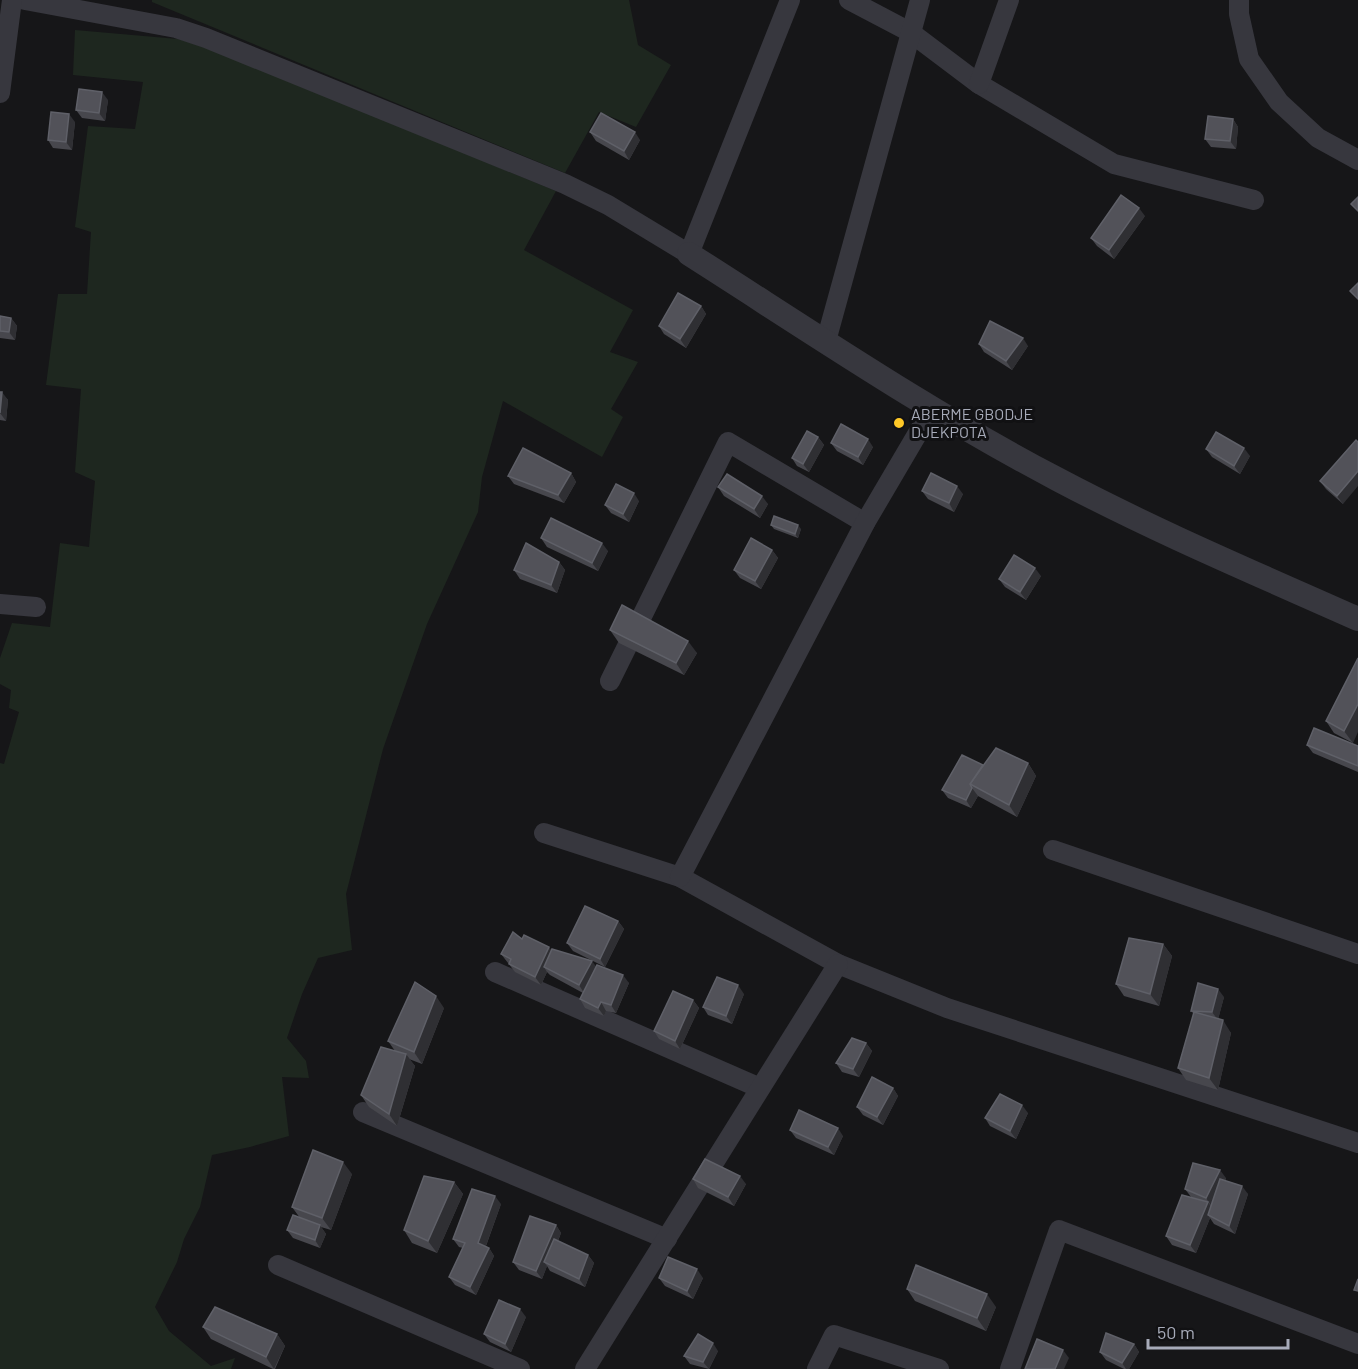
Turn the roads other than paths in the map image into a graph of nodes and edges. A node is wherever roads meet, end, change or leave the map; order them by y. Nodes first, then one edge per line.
1 (12, 0) edge
2 (25, 0) edge
3 (790, 0) edge
4 (849, 0) edge
5 (920, 0) edge
6 (1009, 0) edge
7 (1239, 0) edge
8 (910, 32) junction
9 (980, 84) junction
10 (0, 93) edge
11 (1358, 160) edge
12 (1254, 201) dead end
13 (689, 254) junction
14 (826, 341) junction
15 (932, 409) junction
16 (865, 523) junction
17 (0, 604) edge
18 (36, 607) dead end
19 (1358, 619) edge
20 (610, 681) dead end
21 (544, 833) dead end
22 (1053, 850) dead end
23 (680, 877) junction
24 (1358, 954) edge
25 (838, 964) junction
26 (495, 972) dead end
27 (760, 1088) junction
28 (363, 1112) edge
29 (1358, 1143) edge
30 (667, 1239) junction
31 (278, 1265) dead end
32 (1358, 1344) edge
33 (520, 1369) edge
34 (585, 1369) edge
35 (817, 1369) edge
36 (939, 1369) edge
37 (1010, 1369) edge

1 - 10 street
2 - 13 street
3 - 13 street
4 - 8 street
5 - 8 street
6 - 9 street
7 - 11 street
8 - 9 street
8 - 14 street
9 - 12 street
13 - 14 street
14 - 15 street
15 - 16 street
15 - 19 street
16 - 20 street
16 - 23 street
17 - 18 street
21 - 23 street
22 - 24 street
23 - 25 street
25 - 27 street
25 - 29 street
26 - 27 street
27 - 30 street
28 - 30 street
30 - 34 street
31 - 33 street
32 - 37 street
35 - 36 street

